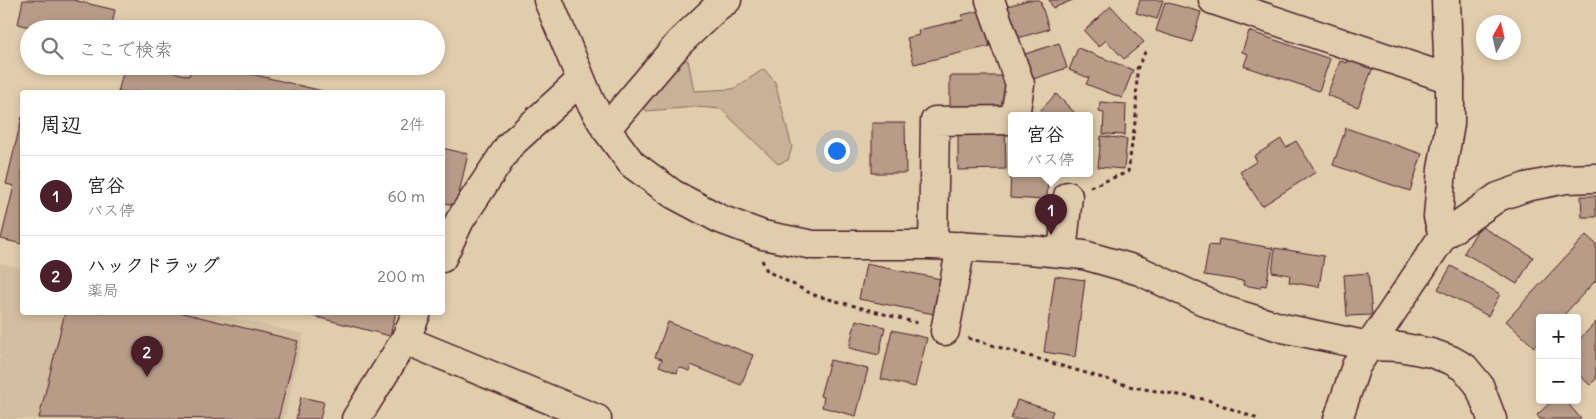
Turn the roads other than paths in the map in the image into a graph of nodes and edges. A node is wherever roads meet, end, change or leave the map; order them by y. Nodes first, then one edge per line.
1 (548, 0) edge
2 (727, 0) edge
3 (990, 0) edge
4 (1213, 0) edge
5 (1446, 0) edge
6 (1450, 79) junction
7 (580, 81) junction
8 (1015, 112) edge
9 (1008, 120) edge
10 (606, 129) junction
11 (1596, 178) edge
12 (1068, 196) road end
13 (1443, 236) junction
14 (933, 245) junction
15 (961, 246) junction
16 (445, 252) edge
17 (1062, 253) junction
18 (416, 315) edge
19 (945, 331) road end
20 (405, 340) junction
21 (1369, 346) junction
22 (356, 419) edge
23 (598, 419) edge
24 (1338, 419) edge
25 (1492, 419) edge

1 - 7 street
2 - 10 street
3 - 8 street
4 - 6 street
5 - 6 street
6 - 13 street
7 - 10 street
7 - 16 street
9 - 14 street
10 - 14 street
11 - 13 street
12 - 17 street
13 - 21 street
14 - 15 street
15 - 17 street
15 - 19 street
17 - 21 street
18 - 20 street
20 - 22 street
20 - 23 street
21 - 24 street
21 - 25 street

